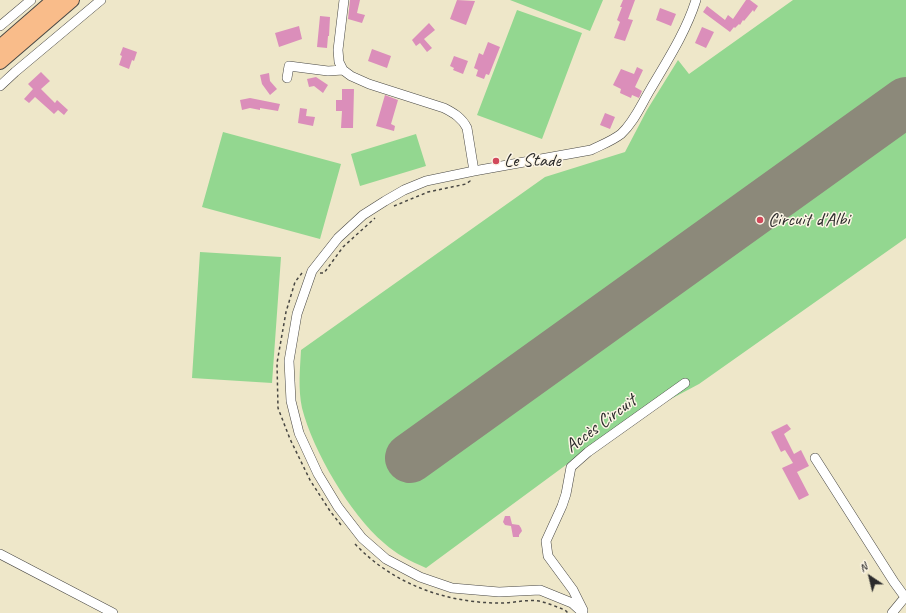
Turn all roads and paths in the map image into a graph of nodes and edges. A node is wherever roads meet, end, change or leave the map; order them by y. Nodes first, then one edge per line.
1 (31, 0) edge
2 (54, 0) edge
3 (72, 0) edge
4 (101, 0) edge
5 (344, 0) edge
6 (696, 0) edge
7 (0, 26) edge
8 (0, 47) edge
9 (0, 62) edge
10 (343, 70) junction
11 (286, 78) dead end
12 (0, 86) edge
13 (471, 171) junction
14 (388, 208) dead end
15 (378, 216) dead end
16 (311, 273) junction
17 (685, 383) dead end
18 (815, 458) dead end
19 (343, 528) dead end
20 (352, 540) dead end
21 (0, 554) edge
22 (906, 596) edge
23 (113, 613) edge
24 (568, 613) edge
25 (584, 613) edge
26 (892, 613) edge

1 - 7 street
2 - 8 highway
3 - 9 highway
4 - 12 street
5 - 10 street
6 - 13 street
10 - 11 street
10 - 13 street
13 - 14 path
13 - 16 street
15 - 16 path
16 - 19 path
16 - 25 street
17 - 25 street, Accès Circuit
18 - 22 street
20 - 24 path
21 - 23 street
22 - 26 street

